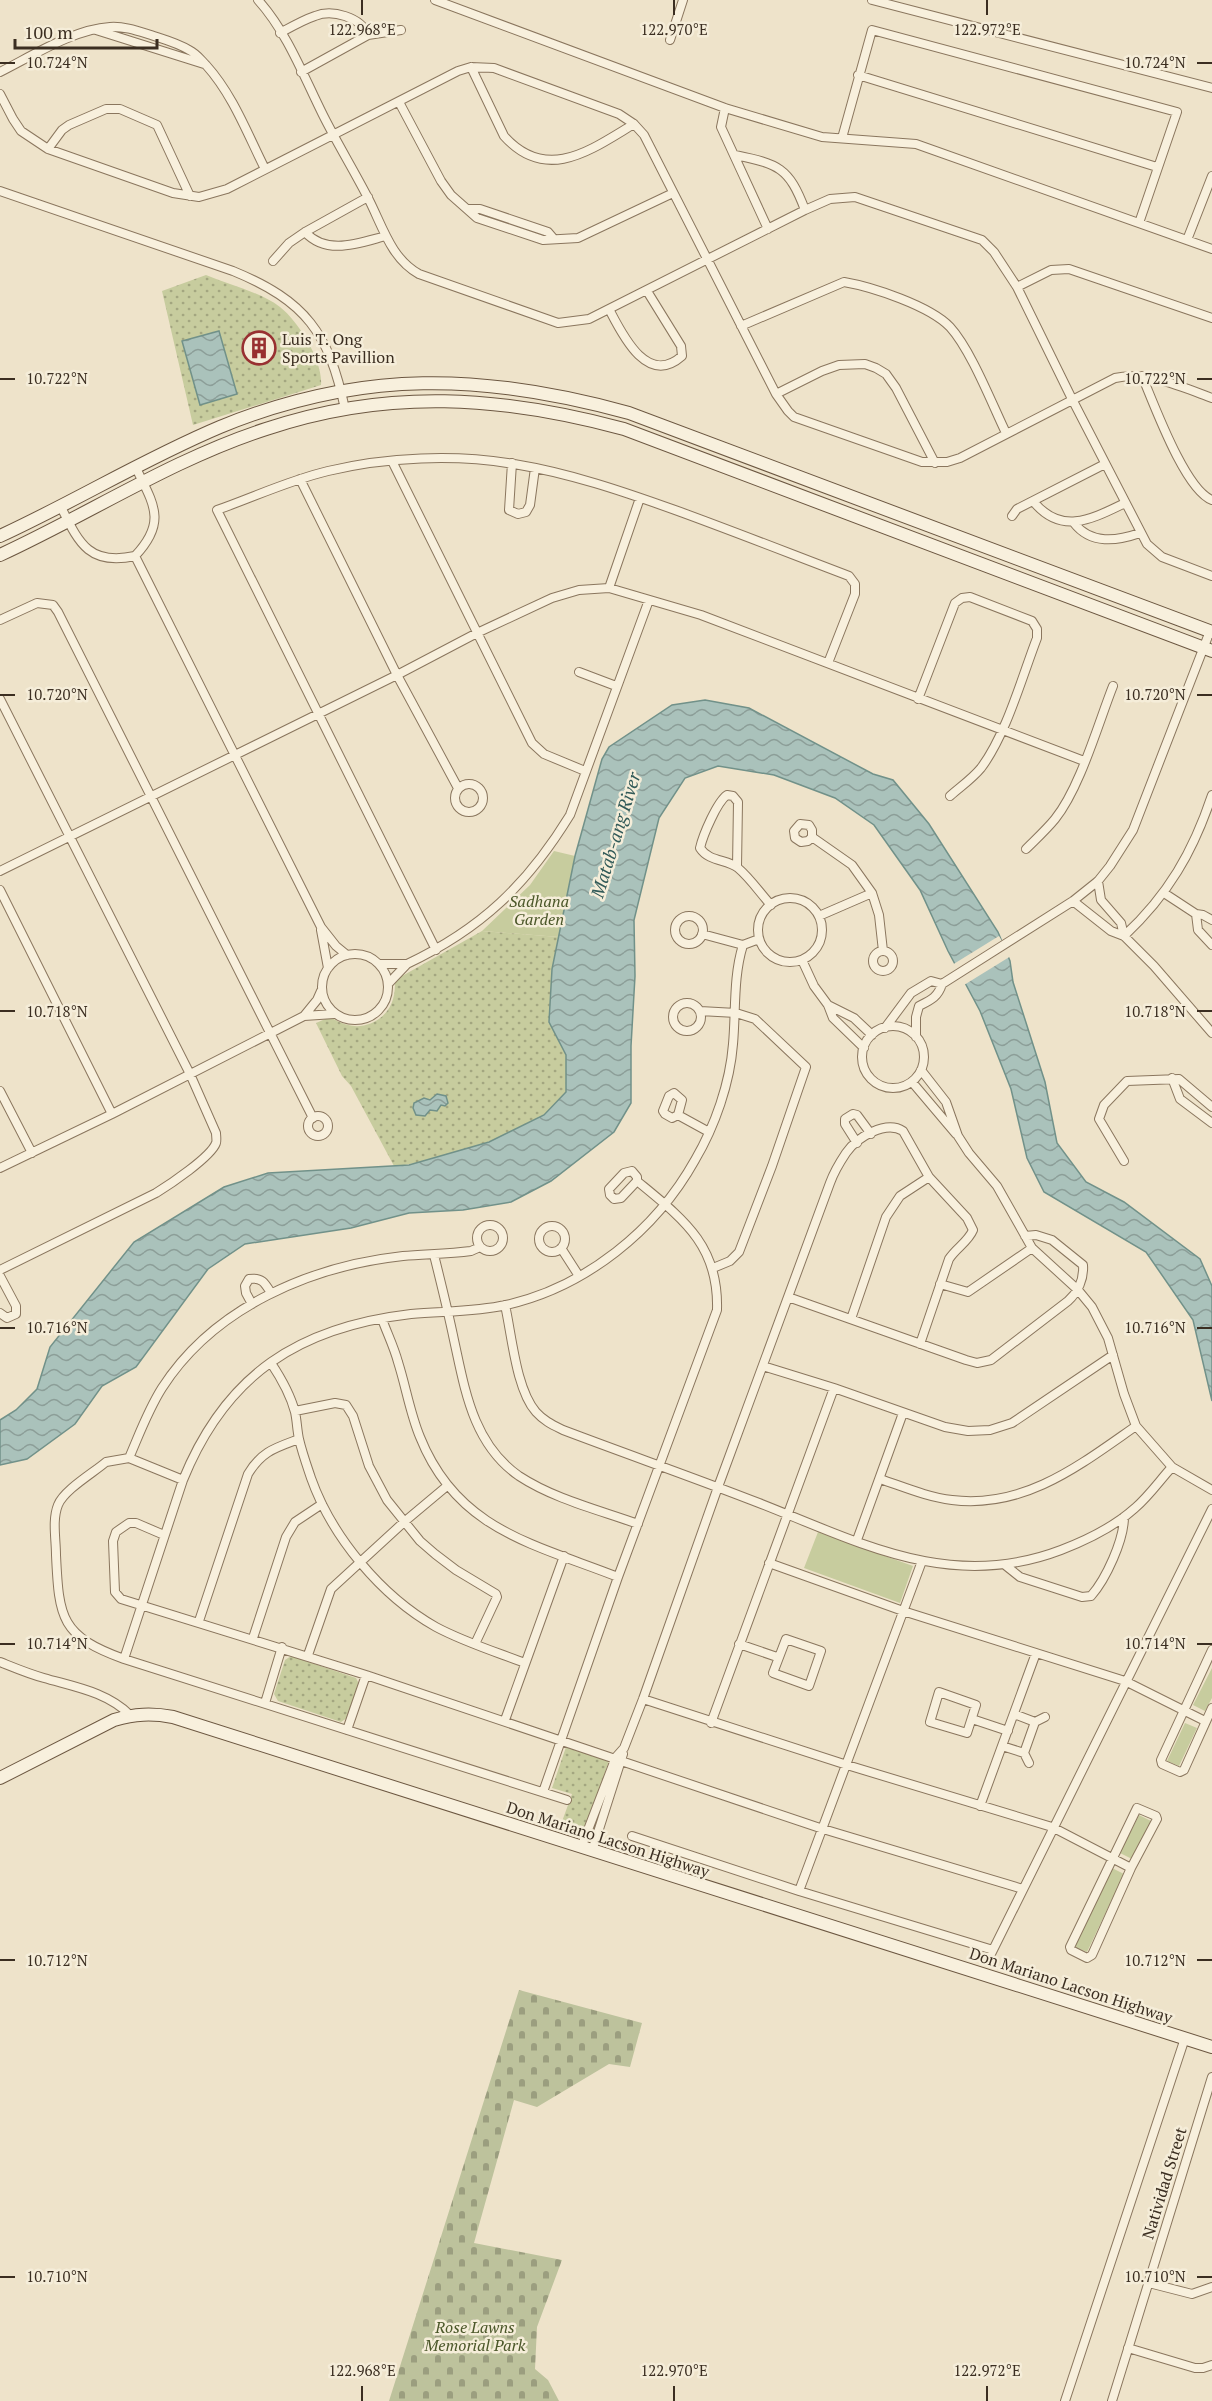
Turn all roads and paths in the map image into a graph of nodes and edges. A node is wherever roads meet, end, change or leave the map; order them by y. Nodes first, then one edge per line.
1 (258, 0) edge
2 (435, 0) edge
3 (683, 0) edge
4 (872, 0) edge
5 (401, 30) dead end
6 (280, 33) junction
7 (368, 35) junction
8 (670, 40) dead end
9 (471, 67) junction
10 (0, 72) edge
11 (301, 72) junction
12 (858, 75) junction
13 (1212, 88) edge
14 (0, 94) edge
15 (399, 102) junction
16 (725, 108) junction
17 (634, 124) junction
18 (332, 134) junction
19 (842, 138) junction
20 (48, 149) junction
21 (735, 154) junction
22 (1156, 167) junction
23 (265, 169) junction
24 (1212, 176) edge
25 (0, 191) edge
26 (1210, 191) edge
27 (673, 193) junction
28 (190, 196) junction
29 (368, 197) junction
30 (805, 210) junction
31 (1139, 223) junction
32 (768, 230) junction
33 (304, 232) junction
34 (386, 236) junction
35 (1187, 240) junction
36 (1212, 249) edge
37 (707, 258) junction
38 (273, 261) dead end
39 (1017, 287) junction
40 (646, 291) junction
41 (609, 309) junction
42 (1212, 318) edge
43 (741, 326) junction
44 (1142, 376) junction
45 (341, 391) junction
46 (776, 394) junction
47 (1212, 398) edge
48 (1072, 399) junction
49 (345, 409) junction
50 (1006, 433) junction
51 (392, 461) junction
52 (512, 463) junction
53 (935, 463) junction
54 (1105, 464) junction
55 (136, 468) junction
56 (536, 468) junction
57 (300, 479) junction
58 (143, 483) junction
59 (640, 498) junction
60 (1212, 500) edge
61 (1033, 501) junction
62 (1125, 503) junction
63 (62, 507) junction
64 (1012, 516) dead end
65 (68, 521) junction
66 (1074, 523) junction
67 (1140, 533) junction
68 (0, 536) edge
69 (0, 555) edge
70 (135, 556) junction
71 (1212, 576) edge
72 (609, 588) junction
73 (649, 600) junction
74 (0, 620) edge
75 (1211, 631) edge
76 (477, 633) junction
77 (1208, 649) edge
78 (828, 663) junction
79 (579, 672) dead end
80 (397, 675) junction
81 (616, 686) junction
82 (1113, 686) dead end
83 (0, 699) edge
84 (918, 699) junction
85 (319, 712) junction
86 (1001, 730) junction
87 (235, 754) junction
88 (1084, 761) junction
89 (585, 771) junction
90 (458, 789) dead end
91 (1212, 795) edge
92 (150, 796) junction
93 (950, 796) dead end
94 (1209, 816) edge
95 (70, 836) junction
96 (812, 837) dead end
97 (1026, 849) dead end
98 (737, 867) junction
99 (0, 872) edge
100 (1098, 880) junction
101 (0, 890) edge
102 (872, 893) junction
103 (1164, 893) junction
104 (1073, 901) junction
105 (771, 905) junction
106 (1196, 914) junction
107 (819, 916) junction
108 (1212, 921) edge
109 (321, 927) junction
110 (702, 934) dead end
111 (1124, 936) junction
112 (759, 939) junction
113 (742, 945) junction
114 (1212, 945) edge
115 (436, 950) junction
116 (882, 951) dead end
117 (347, 955) junction
118 (802, 960) junction
119 (379, 964) junction
120 (407, 964) junction
121 (328, 968) junction
122 (388, 984) junction
123 (942, 984) junction
124 (322, 990) junction
125 (828, 1005) junction
126 (700, 1011) dead end
127 (735, 1013) junction
128 (334, 1014) junction
129 (304, 1016) junction
130 (885, 1028) junction
131 (269, 1033) junction
132 (1212, 1033) edge
133 (872, 1035) junction
134 (916, 1037) junction
135 (864, 1048) junction
136 (921, 1070) junction
137 (190, 1074) junction
138 (1172, 1078) junction
139 (912, 1082) junction
140 (0, 1091) edge
141 (1212, 1107) edge
142 (112, 1114) junction
143 (678, 1115) dead end
144 (313, 1118) dead end
145 (1212, 1123) edge
146 (709, 1132) junction
147 (871, 1134) junction
148 (958, 1136) junction
149 (857, 1143) junction
150 (32, 1153) junction
151 (1124, 1161) dead end
152 (0, 1168) edge
153 (929, 1178) junction
154 (638, 1181) dead end
155 (665, 1204) junction
156 (1025, 1236) junction
157 (480, 1247) dead end
158 (561, 1248) dead end
159 (1032, 1248) junction
160 (434, 1255) junction
161 (713, 1268) junction
162 (0, 1270) edge
163 (0, 1276) edge
164 (579, 1276) junction
165 (940, 1284) junction
166 (1078, 1290) junction
167 (271, 1293) junction
168 (788, 1297) junction
169 (252, 1304) junction
170 (505, 1305) junction
171 (448, 1312) junction
172 (0, 1313) edge
173 (382, 1319) junction
174 (851, 1319) junction
175 (920, 1344) junction
176 (1113, 1355) junction
177 (271, 1362) junction
178 (763, 1366) junction
179 (834, 1388) junction
180 (295, 1411) junction
181 (903, 1413) junction
182 (1136, 1426) junction
183 (299, 1439) junction
184 (129, 1458) junction
185 (659, 1466) junction
186 (1172, 1467) junction
187 (880, 1479) junction
188 (183, 1480) junction
189 (447, 1486) junction
190 (718, 1487) junction
191 (1212, 1490) edge
192 (322, 1504) junction
193 (1212, 1509) edge
194 (788, 1515) junction
195 (1124, 1517) junction
196 (404, 1522) junction
197 (638, 1524) junction
198 (164, 1535) junction
199 (857, 1540) junction
200 (564, 1556) junction
201 (361, 1561) junction
202 (922, 1562) junction
203 (769, 1563) junction
204 (1005, 1565) junction
205 (618, 1577) junction
206 (142, 1606) junction
207 (903, 1611) junction
208 (199, 1621) junction
209 (253, 1638) junction
210 (476, 1644) junction
211 (739, 1644) junction
212 (282, 1647) junction
213 (1212, 1650) edge
214 (1036, 1653) junction
215 (308, 1655) junction
216 (777, 1658) junction
217 (124, 1659) junction
218 (0, 1662) edge
219 (525, 1663) junction
220 (366, 1674) junction
221 (1125, 1681) junction
222 (643, 1699) junction
223 (265, 1703) junction
224 (1212, 1708) edge
225 (1185, 1712) junction
226 (1014, 1714) junction
227 (130, 1715) junction
228 (1045, 1717) dead end
229 (972, 1719) junction
230 (505, 1720) junction
231 (1035, 1722) junction
232 (1205, 1722) junction
233 (711, 1723) junction
234 (347, 1730) junction
235 (1008, 1731) junction
236 (561, 1739) junction
237 (1002, 1746) junction
238 (1024, 1753) junction
239 (619, 1759) junction
240 (1029, 1763) dead end
241 (847, 1765) junction
242 (0, 1779) edge
243 (543, 1792) junction
244 (567, 1800) dead end
245 (980, 1806) junction
246 (1052, 1827) junction
247 (823, 1828) junction
248 (632, 1836) dead end
249 (589, 1844) junction
250 (1113, 1858) junction
251 (1131, 1868) junction
252 (1023, 1889) junction
253 (800, 1891) junction
254 (993, 1950) junction
255 (989, 1958) dead end
256 (1185, 2038) junction
257 (1212, 2047) edge
258 (1212, 2077) edge
259 (1210, 2089) edge
260 (1149, 2283) junction
261 (1212, 2287) edge
262 (1128, 2348) junction
263 (1212, 2365) edge
264 (1065, 2401) edge
265 (1112, 2401) edge

1 - 6 street
2 - 16 street
3 - 8 street
4 - 13 street
5 - 7 street
6 - 7 street
6 - 11 street
7 - 11 street
9 - 15 street
9 - 17 street
9 - 17 street
10 - 23 street
11 - 18 street
12 - 19 street
12 - 22 street
12 - 22 street
14 - 20 street
15 - 18 street
15 - 27 street
16 - 19 street
16 - 21 street
17 - 27 street
18 - 23 street
18 - 29 street
19 - 31 street
20 - 28 street
20 - 28 street
21 - 30 street
21 - 32 street
22 - 31 street
23 - 28 street
24 - 26 street
25 - 45 street
26 - 35 street
27 - 37 street
29 - 33 street
29 - 34 street
30 - 32 street
30 - 39 street
31 - 35 street
32 - 37 street
33 - 34 street
33 - 38 street
34 - 41 street
35 - 36 street
37 - 40 street
37 - 43 street
39 - 42 street
39 - 48 street
40 - 41 street
40 - 41 street
43 - 46 street
43 - 50 street
44 - 47 street
44 - 48 street
44 - 60 street
45 - 49 street
45 - 55 street
45 - 75 street
46 - 53 street
46 - 53 street
48 - 50 street
48 - 54 street
49 - 58 street
49 - 77 street
50 - 53 street
51 - 52 street
51 - 57 street
51 - 76 street
52 - 56 street
52 - 56 street
54 - 61 street
54 - 62 street
55 - 58 street
55 - 63 street
56 - 59 street
57 - 80 street
57 - 85 street
58 - 65 street
58 - 70 street
59 - 72 street
59 - 78 street
61 - 64 street
61 - 66 street
62 - 66 street
62 - 67 street
63 - 65 street
63 - 68 street
65 - 69 street
65 - 70 street
66 - 67 street
67 - 71 street
70 - 87 street
72 - 73 street
72 - 76 street
73 - 78 street
73 - 81 street
74 - 92 street
75 - 77 street
76 - 80 street
76 - 89 street
77 - 100 street
78 - 84 street
79 - 81 street
80 - 85 street
80 - 90 street
81 - 89 street
82 - 88 street
83 - 95 street
84 - 86 street
84 - 86 street
85 - 87 street
85 - 115 street
86 - 88 street
86 - 93 street
87 - 92 street
87 - 109 street
88 - 97 street
89 - 115 street
91 - 94 street
92 - 95 street
92 - 131 street
94 - 103 street
95 - 99 street
95 - 137 street
96 - 102 street
98 - 98 street
98 - 105 street
100 - 104 street
100 - 111 street
101 - 142 street
102 - 107 street
102 - 116 street
103 - 106 street
103 - 111 street
104 - 111 street
104 - 123 street
105 - 107 street
105 - 112 street
106 - 108 street
106 - 114 street
107 - 118 street
109 - 117 street
109 - 121 street
110 - 113 street
111 - 132 street
112 - 113 street
112 - 118 street
113 - 127 street
115 - 120 street
117 - 119 street
117 - 121 street
118 - 125 street
119 - 120 street
119 - 122 street
120 - 122 street
121 - 124 street
122 - 128 street
123 - 130 street
123 - 134 street
124 - 128 street
124 - 129 street
125 - 133 street
125 - 135 street
126 - 127 street
127 - 146 street
127 - 161 street
128 - 129 street
129 - 131 street
130 - 133 street
130 - 134 street
131 - 137 street
131 - 144 street
133 - 135 street
134 - 136 street
135 - 139 street
136 - 139 street
136 - 148 street
137 - 142 street
137 - 162 street
138 - 141 street
138 - 145 street
138 - 151 street
139 - 148 street
140 - 150 street
142 - 150 street
143 - 146 street
146 - 155 street
147 - 149 street
147 - 149 street
147 - 153 street
148 - 156 street
149 - 168 street
150 - 152 street
153 - 165 street
153 - 174 street
154 - 155 street
155 - 161 street
155 - 164 street
156 - 159 street
156 - 166 street
157 - 160 street
158 - 164 street
159 - 165 street
159 - 166 street
160 - 167 street
160 - 171 street
161 - 185 street
163 - 172 street
164 - 170 street
165 - 175 street
166 - 175 street
166 - 176 street
167 - 169 street
167 - 169 street
168 - 174 street
168 - 178 street
169 - 184 street
170 - 171 street
170 - 185 street
171 - 173 street
171 - 197 street
173 - 177 street
173 - 189 street
174 - 175 street
176 - 181 street
176 - 182 street
177 - 180 street
177 - 188 street
178 - 179 street
178 - 190 street
179 - 181 street
179 - 194 street
180 - 183 street
180 - 196 street
181 - 187 street
182 - 186 street
182 - 187 street
183 - 192 street
183 - 208 street
184 - 188 street
184 - 217 street
185 - 190 street
185 - 197 street
186 - 191 street
186 - 195 street
187 - 199 street
188 - 198 street
189 - 196 street
189 - 200 street
190 - 194 street
190 - 222 street
192 - 201 street
192 - 209 street
193 - 221 street
194 - 199 street
194 - 203 street
195 - 204 street
195 - 204 street
196 - 201 street
196 - 210 street
197 - 205 street
198 - 206 street
198 - 206 street
199 - 202 street
200 - 205 street
200 - 219 street
201 - 210 street
201 - 215 street
202 - 204 street
202 - 207 street
203 - 207 street
203 - 211 street
205 - 236 street
206 - 208 street
206 - 217 street
207 - 214 street
207 - 241 street
208 - 209 street
209 - 212 street
210 - 219 street
211 - 216 street
211 - 233 street
212 - 215 street
212 - 223 street
213 - 225 street
214 - 221 street
214 - 226 street
215 - 220 street
216 - 216 street
217 - 223 street
218 - 227 street
219 - 230 street
220 - 230 street
220 - 234 street
221 - 225 street
221 - 246 street
222 - 233 street
222 - 239 street
223 - 234 street
224 - 232 street
225 - 232 street
225 - 232 street
226 - 231 street
226 - 235 street
227 - 242 street, Don Mariano Lacson Highway
227 - 249 street, Don Mariano Lacson Highway
228 - 231 street
229 - 229 street
229 - 235 street
230 - 236 street
231 - 238 street
233 - 241 street
234 - 243 street
235 - 237 street
236 - 239 street
236 - 243 street
237 - 238 street
237 - 245 street
238 - 240 street
239 - 247 street
239 - 249 street
241 - 245 street
241 - 247 street
243 - 244 street
245 - 246 street
246 - 250 street
246 - 252 street
247 - 252 street
247 - 253 street
248 - 253 street
249 - 256 street, Don Mariano Lacson Highway
250 - 251 street
250 - 251 street
250 - 251 street
252 - 254 street
253 - 254 street
254 - 255 street
256 - 257 street, Don Mariano Lacson Highway
256 - 264 street
258 - 259 street, Natividad Street
259 - 260 street, Natividad Street
260 - 261 street
260 - 262 street, Natividad Street
262 - 263 street
262 - 265 street, Natividad Street

